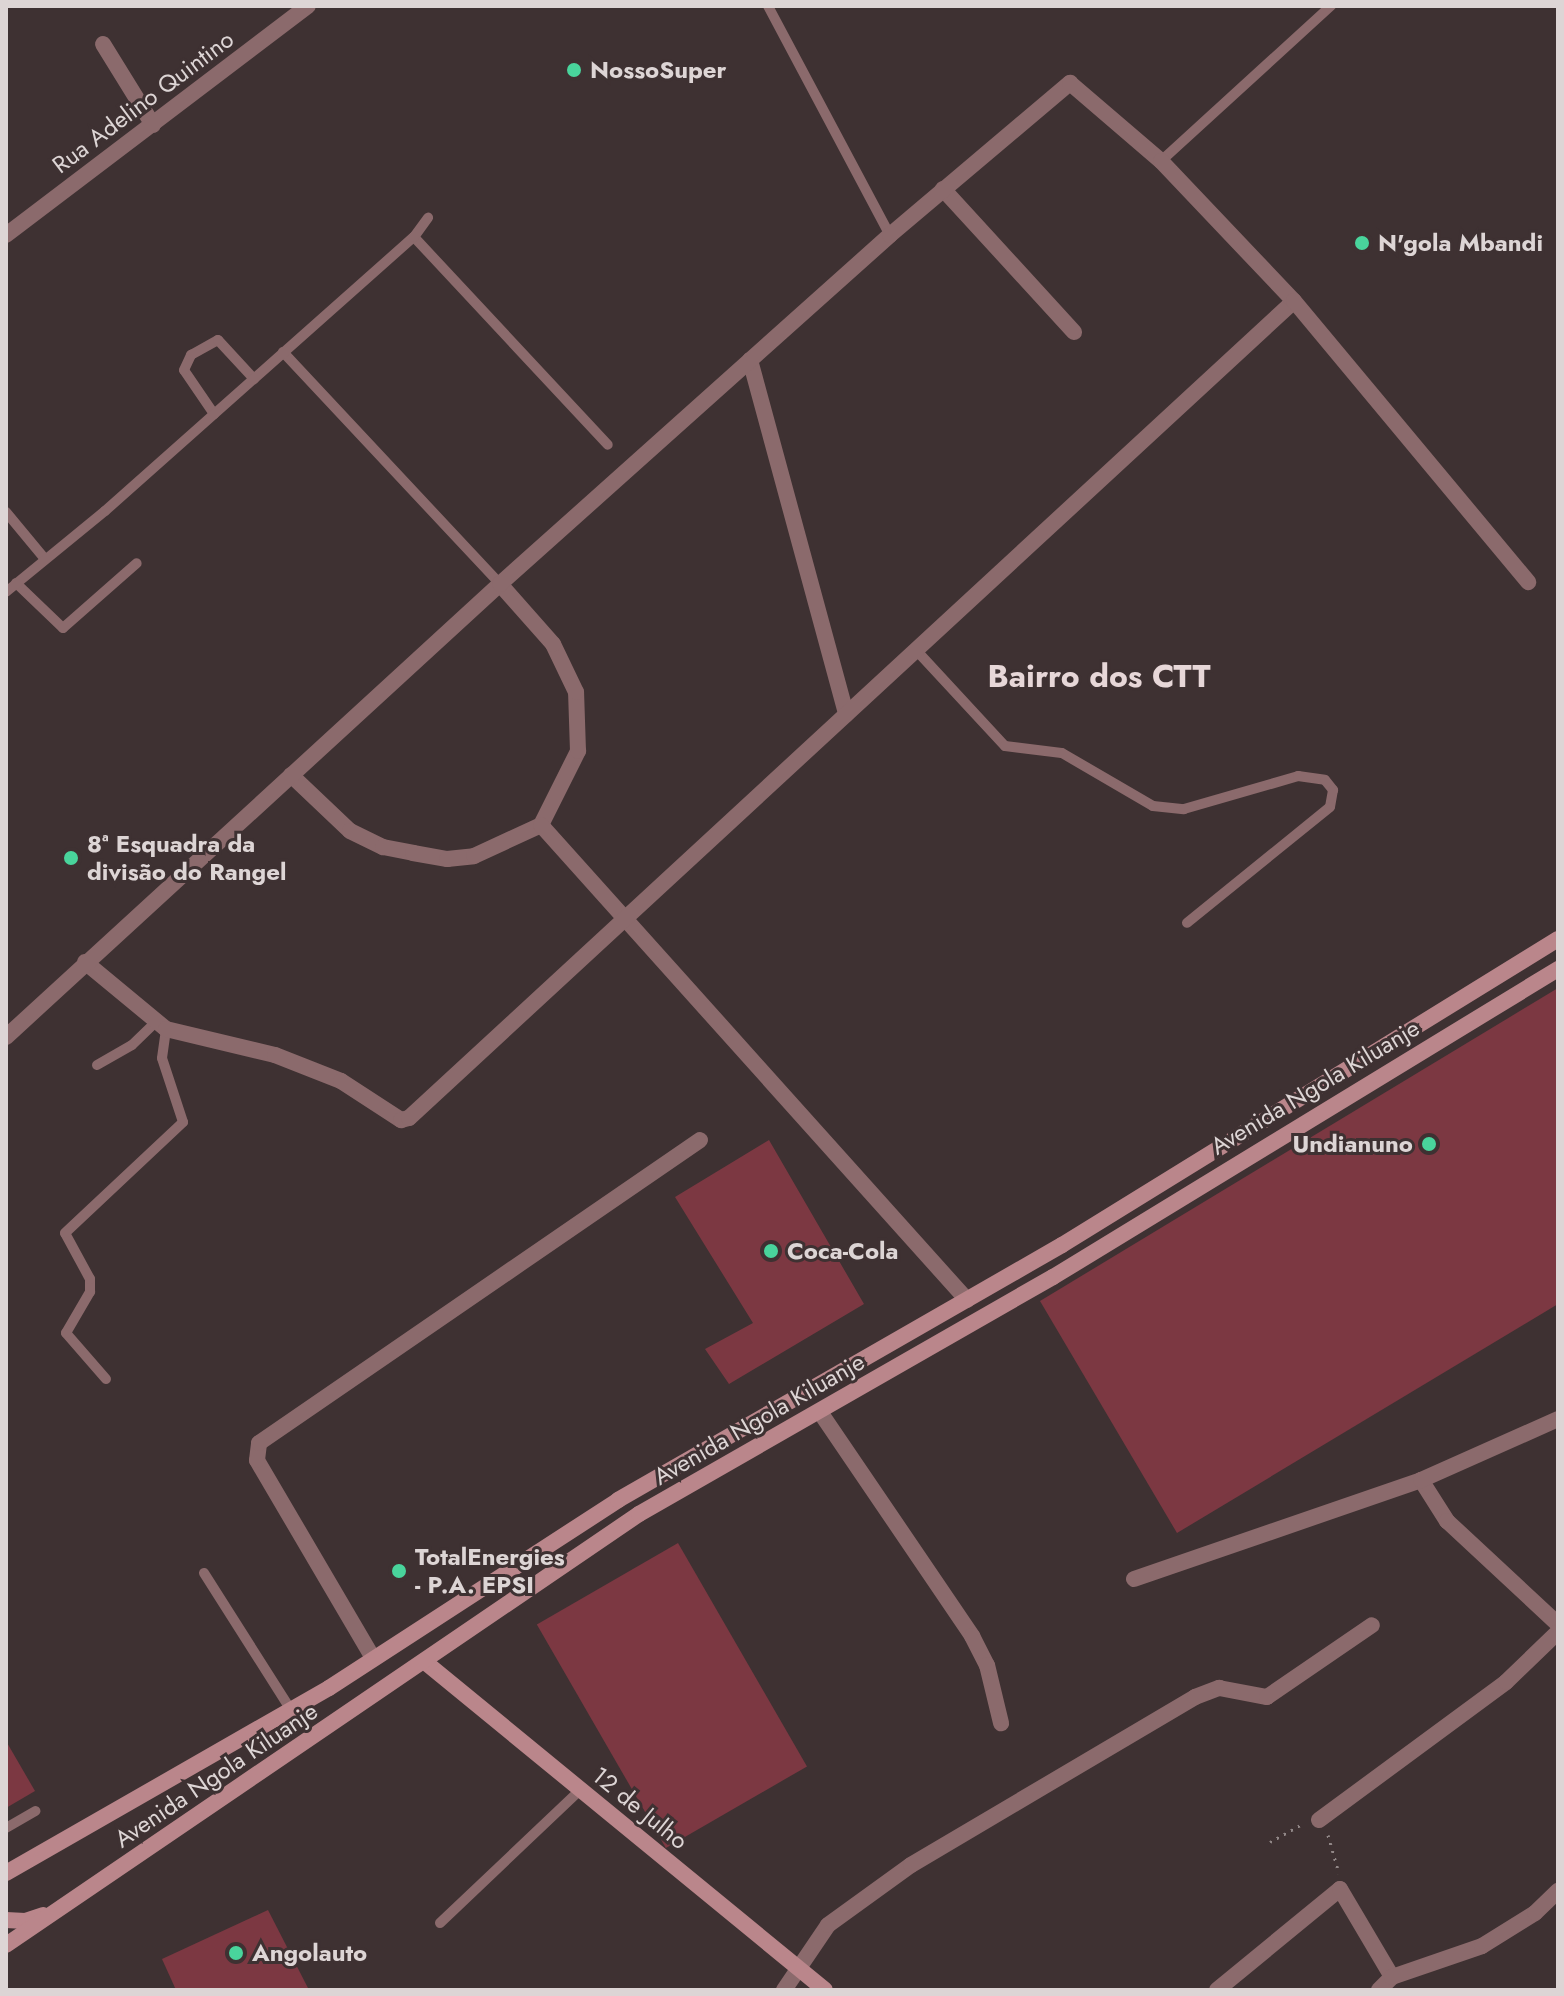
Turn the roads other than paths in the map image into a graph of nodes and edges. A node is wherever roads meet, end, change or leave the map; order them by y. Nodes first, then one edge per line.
1 (308, 6) edge
2 (768, 6) edge
3 (1331, 6) edge
4 (103, 44) dead end
5 (153, 125) junction
6 (1161, 161) junction
7 (943, 189) junction
8 (428, 218) dead end
9 (6, 235) edge
10 (890, 235) junction
11 (414, 237) junction
12 (1294, 301) junction
13 (1074, 332) dead end
14 (283, 352) junction
15 (750, 360) junction
16 (254, 379) junction
17 (214, 414) junction
18 (608, 445) dead end
19 (6, 512) edge
20 (45, 559) junction
21 (137, 563) dead end
22 (1528, 582) dead end
23 (16, 583) junction
24 (500, 584) junction
25 (6, 592) edge
26 (916, 650) junction
27 (846, 714) junction
28 (291, 775) junction
29 (541, 825) junction
30 (626, 921) junction
31 (1187, 923) dead end
32 (1558, 939) edge
33 (85, 962) junction
34 (1558, 969) edge
35 (160, 1026) junction
36 (6, 1037) edge
37 (97, 1065) dead end
38 (700, 1140) dead end
39 (967, 1300) junction
40 (106, 1379) dead end
41 (820, 1412) junction
42 (1558, 1419) edge
43 (1421, 1480) junction
44 (204, 1573) dead end
45 (1134, 1579) dead end
46 (1558, 1624) edge
47 (1372, 1625) dead end
48 (1558, 1632) edge
49 (373, 1658) junction
50 (425, 1662) junction
51 (291, 1710) junction
52 (1001, 1723) dead end
53 (580, 1790) junction
54 (35, 1811) dead end
55 (1319, 1820) road end
56 (6, 1828) edge
57 (6, 1876) edge
58 (1558, 1891) edge
59 (68, 1905) junction
60 (6, 1920) edge
61 (440, 1923) dead end
62 (6, 1945) edge
63 (797, 1968) junction
64 (1392, 1977) junction
65 (784, 1990) edge
66 (825, 1990) edge
67 (1217, 1990) edge
68 (1379, 1990) edge

1 - 5 street, Rua Adelino Quintino
2 - 10 lane
3 - 6 lane
4 - 5 street
5 - 9 street, Rua Adelino Quintino
6 - 7 street
6 - 12 street
7 - 10 street
7 - 13 street
8 - 11 lane
10 - 15 street
11 - 14 lane
11 - 18 lane
12 - 22 street
12 - 26 street
14 - 16 lane
14 - 24 lane
15 - 24 street
15 - 27 street
16 - 17 lane
16 - 17 lane
17 - 20 lane
19 - 20 lane
20 - 23 lane
21 - 23 lane
23 - 25 lane
24 - 28 street
24 - 29 street
26 - 27 street
26 - 31 lane
27 - 30 street
28 - 29 street
28 - 33 street
29 - 30 street
30 - 35 street
30 - 39 street
32 - 39 main road, Avenida Ngola Kiluanje
33 - 35 street
33 - 36 street
34 - 41 main road, Avenida Ngola Kiluanje
35 - 37 lane
35 - 40 lane
38 - 49 street
39 - 49 main road, Avenida Ngola Kiluanje
41 - 50 main road, Avenida Ngola Kiluanje
41 - 52 street
42 - 43 street
43 - 45 street
43 - 46 street
44 - 51 lane
47 - 63 street
48 - 55 street
49 - 51 main road, Avenida Ngola Kiluanje
50 - 53 main road, 12 de Julho
50 - 59 main road, Avenida Ngola Kiluanje
51 - 57 main road, Avenida Ngola Kiluanje
53 - 61 lane
53 - 63 main road, 12 de Julho
54 - 56 lane
58 - 64 street
59 - 60 main road
59 - 62 main road, Avenida Ngola Kiluanje
63 - 65 street
63 - 66 main road, 12 de Julho
64 - 67 street
64 - 68 street

